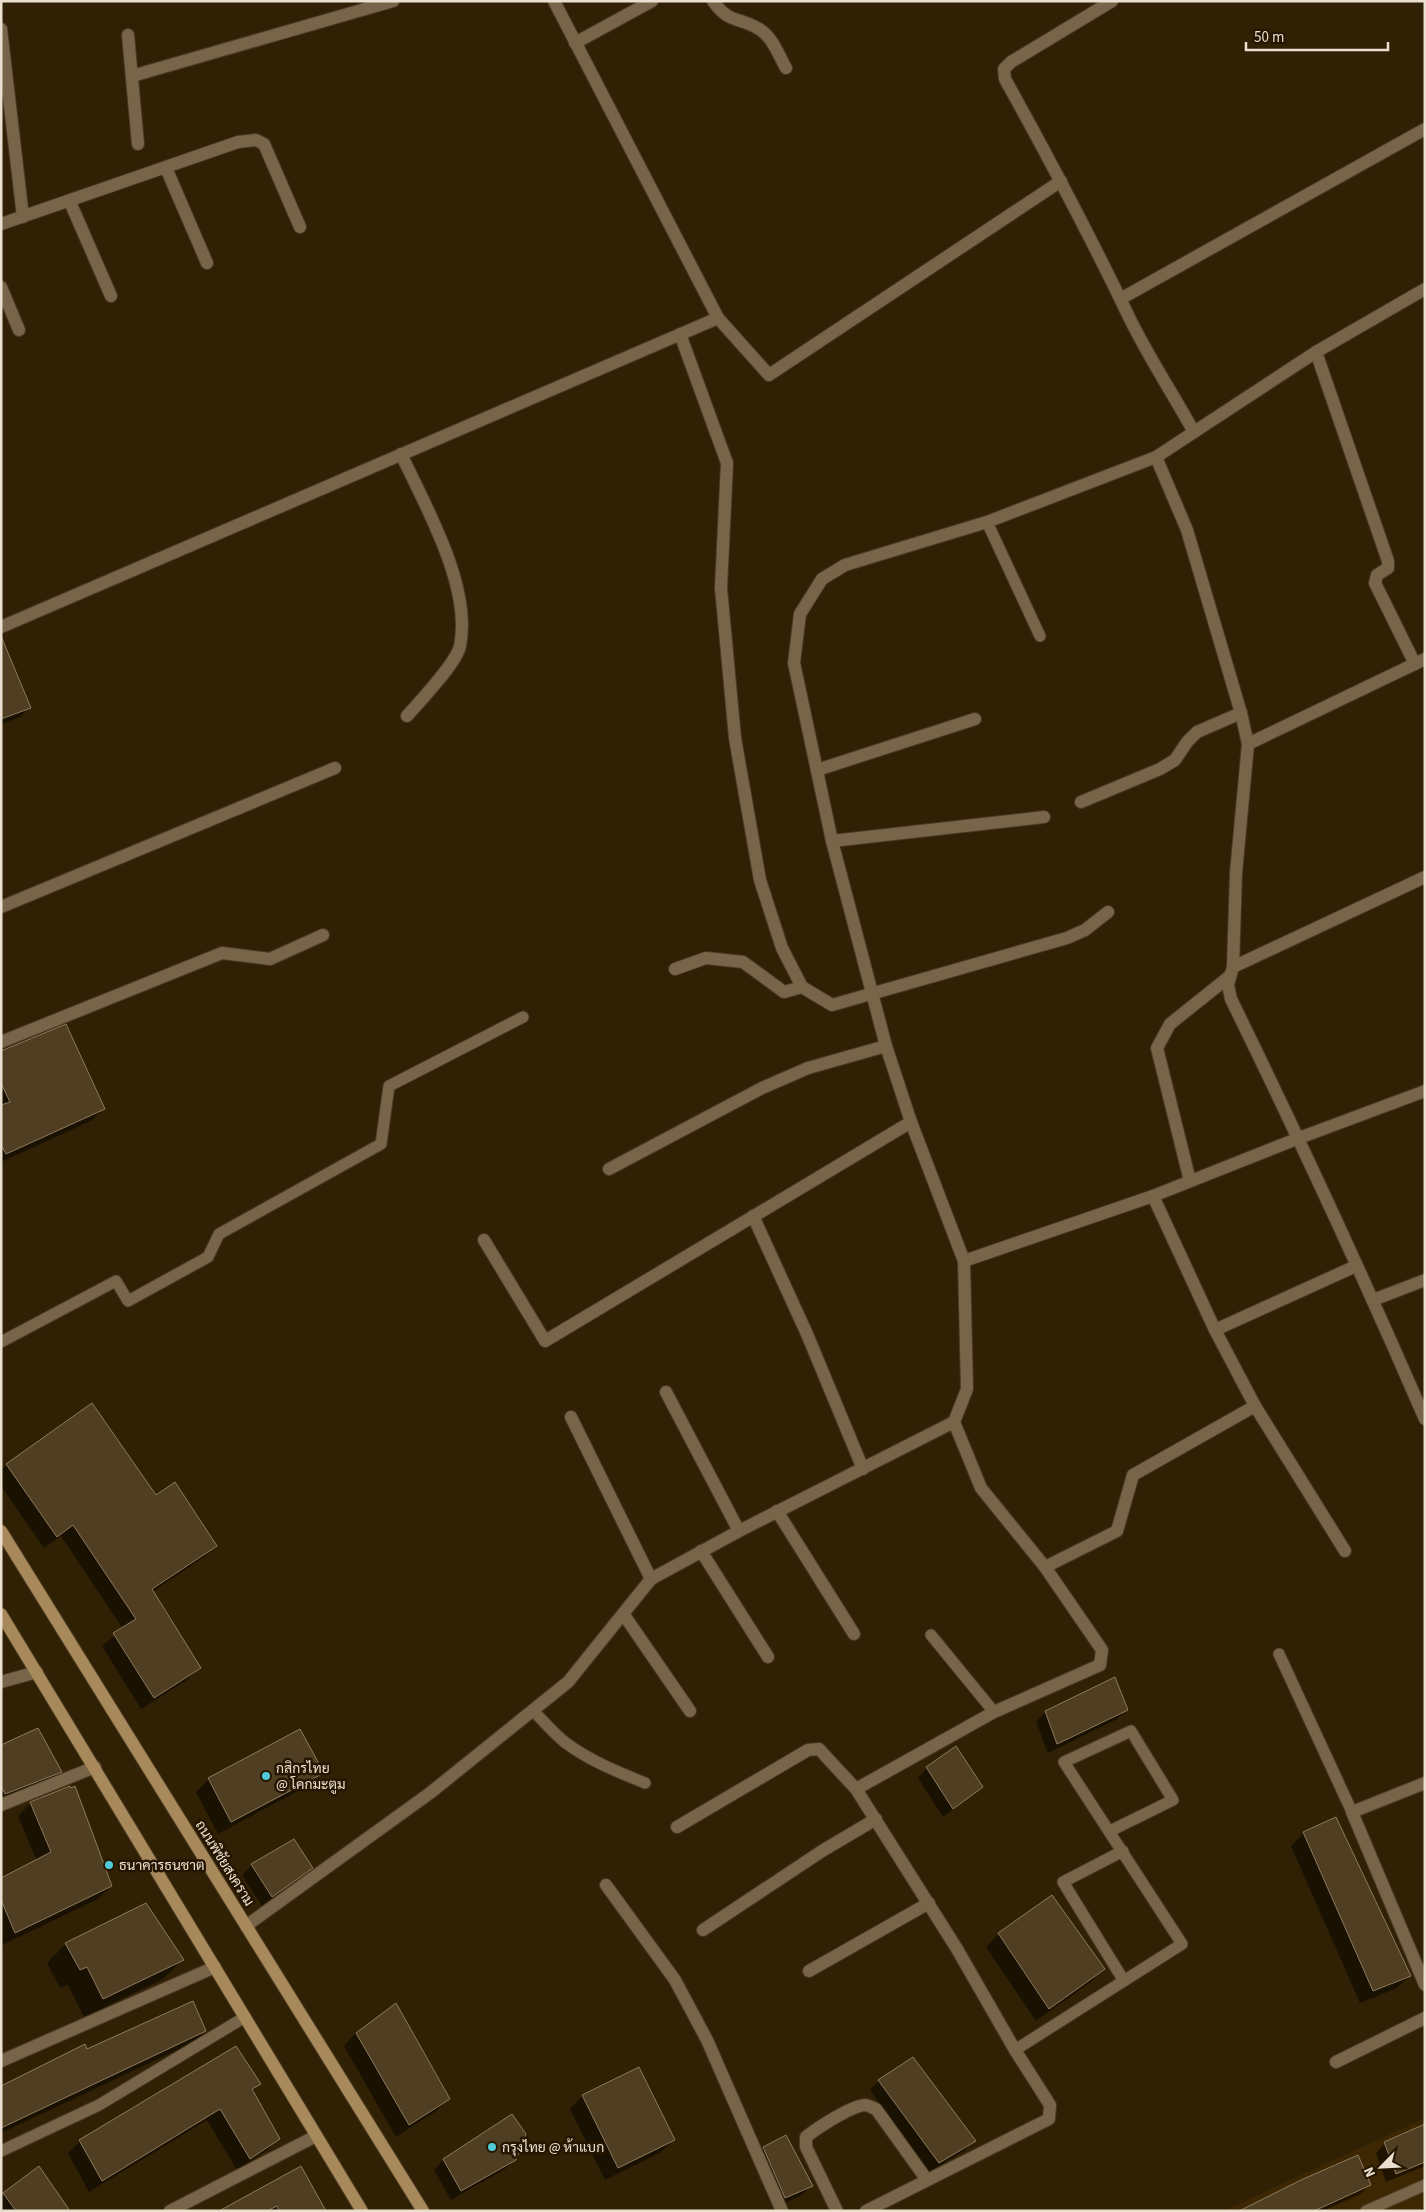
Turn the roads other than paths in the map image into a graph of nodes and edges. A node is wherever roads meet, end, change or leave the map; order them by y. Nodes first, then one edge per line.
1 (394, 1) edge
2 (554, 1) edge
3 (652, 1) edge
4 (713, 1) edge
5 (1112, 1) edge
6 (1, 29) edge
7 (128, 35) dead end
8 (576, 44) junction
9 (786, 68) dead end
10 (132, 76) junction
11 (1425, 129) edge
12 (138, 144) dead end
13 (166, 168) junction
14 (1061, 181) junction
15 (70, 202) junction
16 (24, 217) junction
17 (1, 224) edge
18 (300, 227) dead end
19 (207, 263) dead end
20 (1, 288) edge
21 (1425, 289) edge
22 (111, 296) dead end
23 (1122, 298) junction
24 (718, 318) junction
25 (19, 330) dead end
26 (680, 334) junction
27 (1316, 352) junction
28 (1194, 432) junction
29 (401, 454) junction
30 (1156, 457) junction
31 (987, 522) junction
32 (1, 627) edge
33 (1040, 636) dead end
34 (1420, 662) edge
35 (1241, 713) junction
36 (407, 716) dead end
37 (975, 719) dead end
38 (1248, 744) junction
39 (335, 768) dead end
40 (817, 770) junction
41 (1081, 802) dead end
42 (1044, 817) dead end
43 (832, 841) junction
44 (1425, 877) edge
45 (1, 907) edge
46 (1108, 912) dead end
47 (323, 935) dead end
48 (675, 969) dead end
49 (1232, 971) junction
50 (802, 987) junction
51 (871, 993) junction
52 (523, 1017) dead end
53 (1, 1042) edge
54 (886, 1046) junction
55 (1425, 1091) edge
56 (910, 1122) junction
57 (1299, 1138) junction
58 (609, 1169) dead end
59 (1190, 1180) junction
60 (1154, 1196) junction
61 (753, 1216) junction
62 (484, 1240) dead end
63 (964, 1261) junction
64 (1356, 1266) junction
65 (1425, 1280) edge
66 (1373, 1300) junction
67 (1215, 1330) junction
68 (1, 1342) edge
69 (666, 1392) dead end
70 (1255, 1406) junction
71 (571, 1417) dead end
72 (1425, 1419) edge
73 (954, 1422) junction
74 (862, 1469) junction
75 (777, 1511) junction
76 (1, 1531) edge
77 (739, 1531) junction
78 (701, 1551) junction
79 (1345, 1551) dead end
80 (1045, 1567) junction
81 (651, 1578) junction
82 (1, 1614) edge
83 (624, 1615) junction
84 (854, 1634) dead end
85 (931, 1635) dead end
86 (1279, 1654) dead end
87 (768, 1657) dead end
88 (37, 1672) junction
89 (1, 1682) edge
90 (533, 1711) junction
91 (690, 1711) dead end
92 (994, 1712) junction
93 (95, 1767) junction
94 (645, 1783) dead end
95 (1425, 1783) edge
96 (856, 1789) junction
97 (1, 1805) edge
98 (1352, 1812) junction
99 (876, 1819) junction
100 (677, 1826) dead end
101 (1110, 1831) junction
102 (1123, 1851) junction
103 (606, 1884) dead end
104 (929, 1903) junction
105 (246, 1926) junction
106 (703, 1930) dead end
107 (215, 1967) junction
108 (810, 1971) dead end
109 (1124, 1981) junction
110 (1425, 1985) edge
111 (245, 2017) junction
112 (1425, 2018) edge
113 (1015, 2050) junction
114 (1, 2061) edge
115 (1336, 2062) dead end
116 (316, 2136) junction
117 (1, 2151) edge
118 (927, 2180) junction
119 (1425, 2185) edge
120 (170, 2211) edge
121 (362, 2211) edge
122 (422, 2211) edge
123 (782, 2211) edge
124 (836, 2211) edge
125 (866, 2211) edge
126 (1366, 2211) edge

1 - 10 street
2 - 8 street
3 - 8 street
4 - 9 street
5 - 14 street
6 - 16 street
7 - 10 street
8 - 24 street
10 - 12 street
11 - 23 street
13 - 15 street
13 - 18 street
13 - 19 street
14 - 23 street
14 - 24 street
15 - 16 street
15 - 22 street
16 - 17 street
20 - 25 street
21 - 27 street
23 - 28 street
24 - 26 street
26 - 29 street
26 - 50 street
27 - 28 street
27 - 34 street
28 - 30 street
29 - 32 street
29 - 36 street
30 - 31 street
30 - 35 street
31 - 33 lane
31 - 40 street
34 - 38 street
35 - 38 street
35 - 41 street
37 - 40 street
38 - 49 street
39 - 45 street
40 - 43 street
42 - 43 street
43 - 51 street
44 - 49 street
46 - 51 street
47 - 53 street
48 - 50 street
49 - 57 street
49 - 59 street
50 - 51 street
51 - 54 street
52 - 68 lane
54 - 56 street
54 - 58 street
55 - 57 street
56 - 61 street
56 - 63 street
57 - 59 street
57 - 64 street
59 - 60 street
60 - 63 street
60 - 67 street
61 - 62 street
61 - 74 street
63 - 73 street
64 - 66 street
64 - 67 street
65 - 66 street
66 - 72 street
67 - 70 street
69 - 77 street
70 - 79 street
70 - 80 street
71 - 81 street
73 - 74 street
73 - 80 street
74 - 75 street
75 - 77 street
75 - 84 street
76 - 105 main road, ถนนพิชัยสงคราม
77 - 78 street
78 - 81 street
78 - 87 street
80 - 92 street
81 - 83 street
82 - 88 main road
83 - 90 street
83 - 91 street
85 - 92 lane
86 - 98 lane
88 - 89 street
88 - 93 main road
90 - 94 lane
90 - 105 street
92 - 96 street
93 - 97 street
93 - 107 main road
95 - 98 street
96 - 99 street
96 - 100 street
98 - 110 street
99 - 104 street
99 - 106 street
101 - 101 lane
101 - 102 lane
102 - 109 lane
102 - 109 lane
103 - 123 street
104 - 108 street
104 - 113 street
105 - 122 main road, ถนนพิชัยสงคราม
107 - 111 main road
107 - 114 street
109 - 113 lane
111 - 116 main road
111 - 117 lane
112 - 115 street
113 - 118 street
116 - 120 street
116 - 121 main road
118 - 124 street
118 - 125 street
119 - 126 lane

